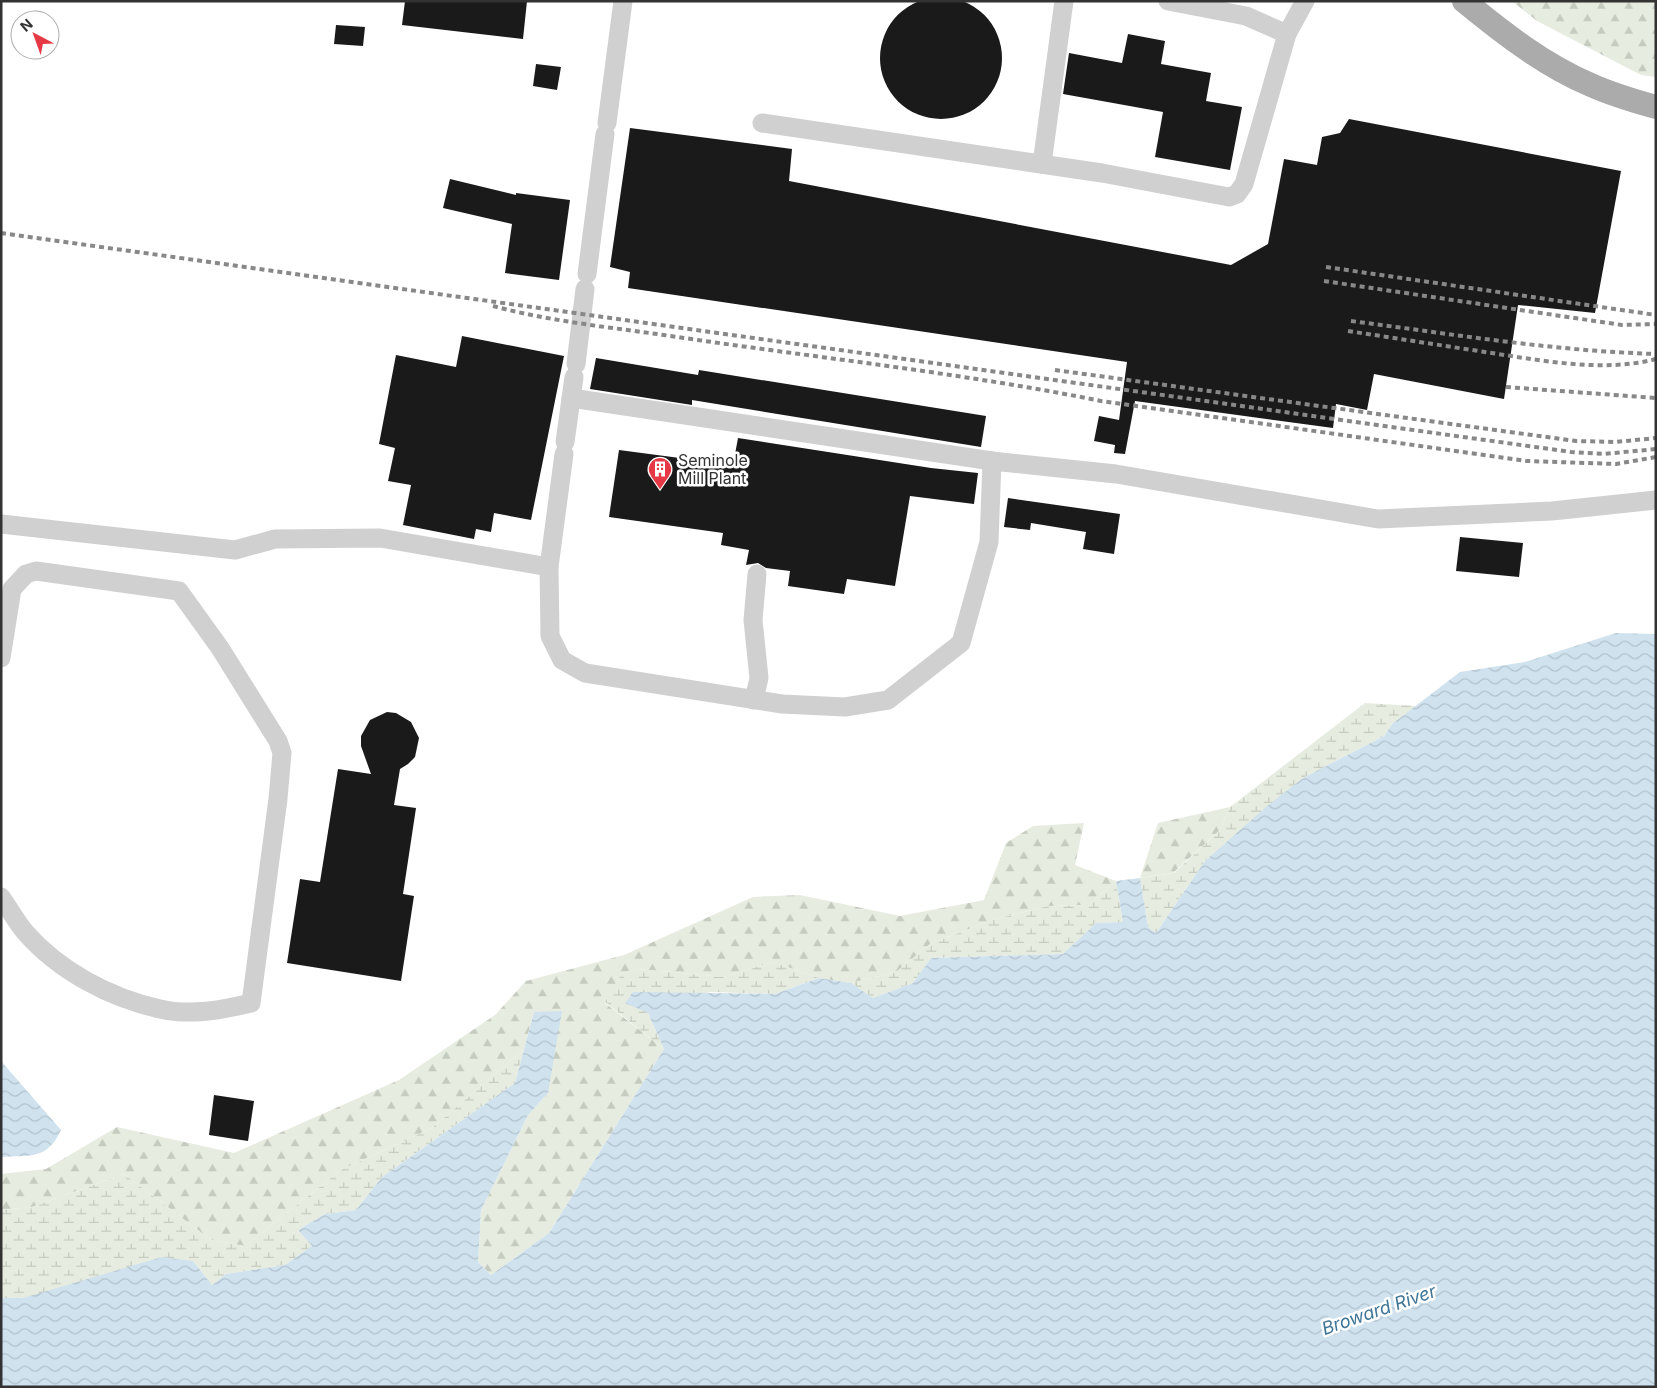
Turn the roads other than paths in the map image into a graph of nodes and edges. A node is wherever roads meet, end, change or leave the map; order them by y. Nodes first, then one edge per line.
1 (623, 1) edge
2 (1064, 1) edge
3 (1168, 1) edge
4 (1306, 1) edge
5 (1464, 1) edge
6 (1287, 34) junction
7 (1656, 107) edge
8 (762, 123) dead end
9 (1042, 164) junction
10 (571, 398) junction
11 (992, 461) junction
12 (1656, 500) edge
13 (1, 524) edge
14 (549, 567) junction
15 (757, 574) dead end
16 (1, 658) edge
17 (754, 700) junction
18 (1, 897) edge

1 - 10 lane
2 - 9 lane
3 - 6 lane
4 - 6 lane
5 - 7 main road
6 - 9 lane
8 - 9 lane
10 - 11 lane
10 - 14 lane
11 - 12 lane
11 - 17 lane
13 - 14 lane
14 - 17 lane
15 - 17 lane
16 - 18 lane

